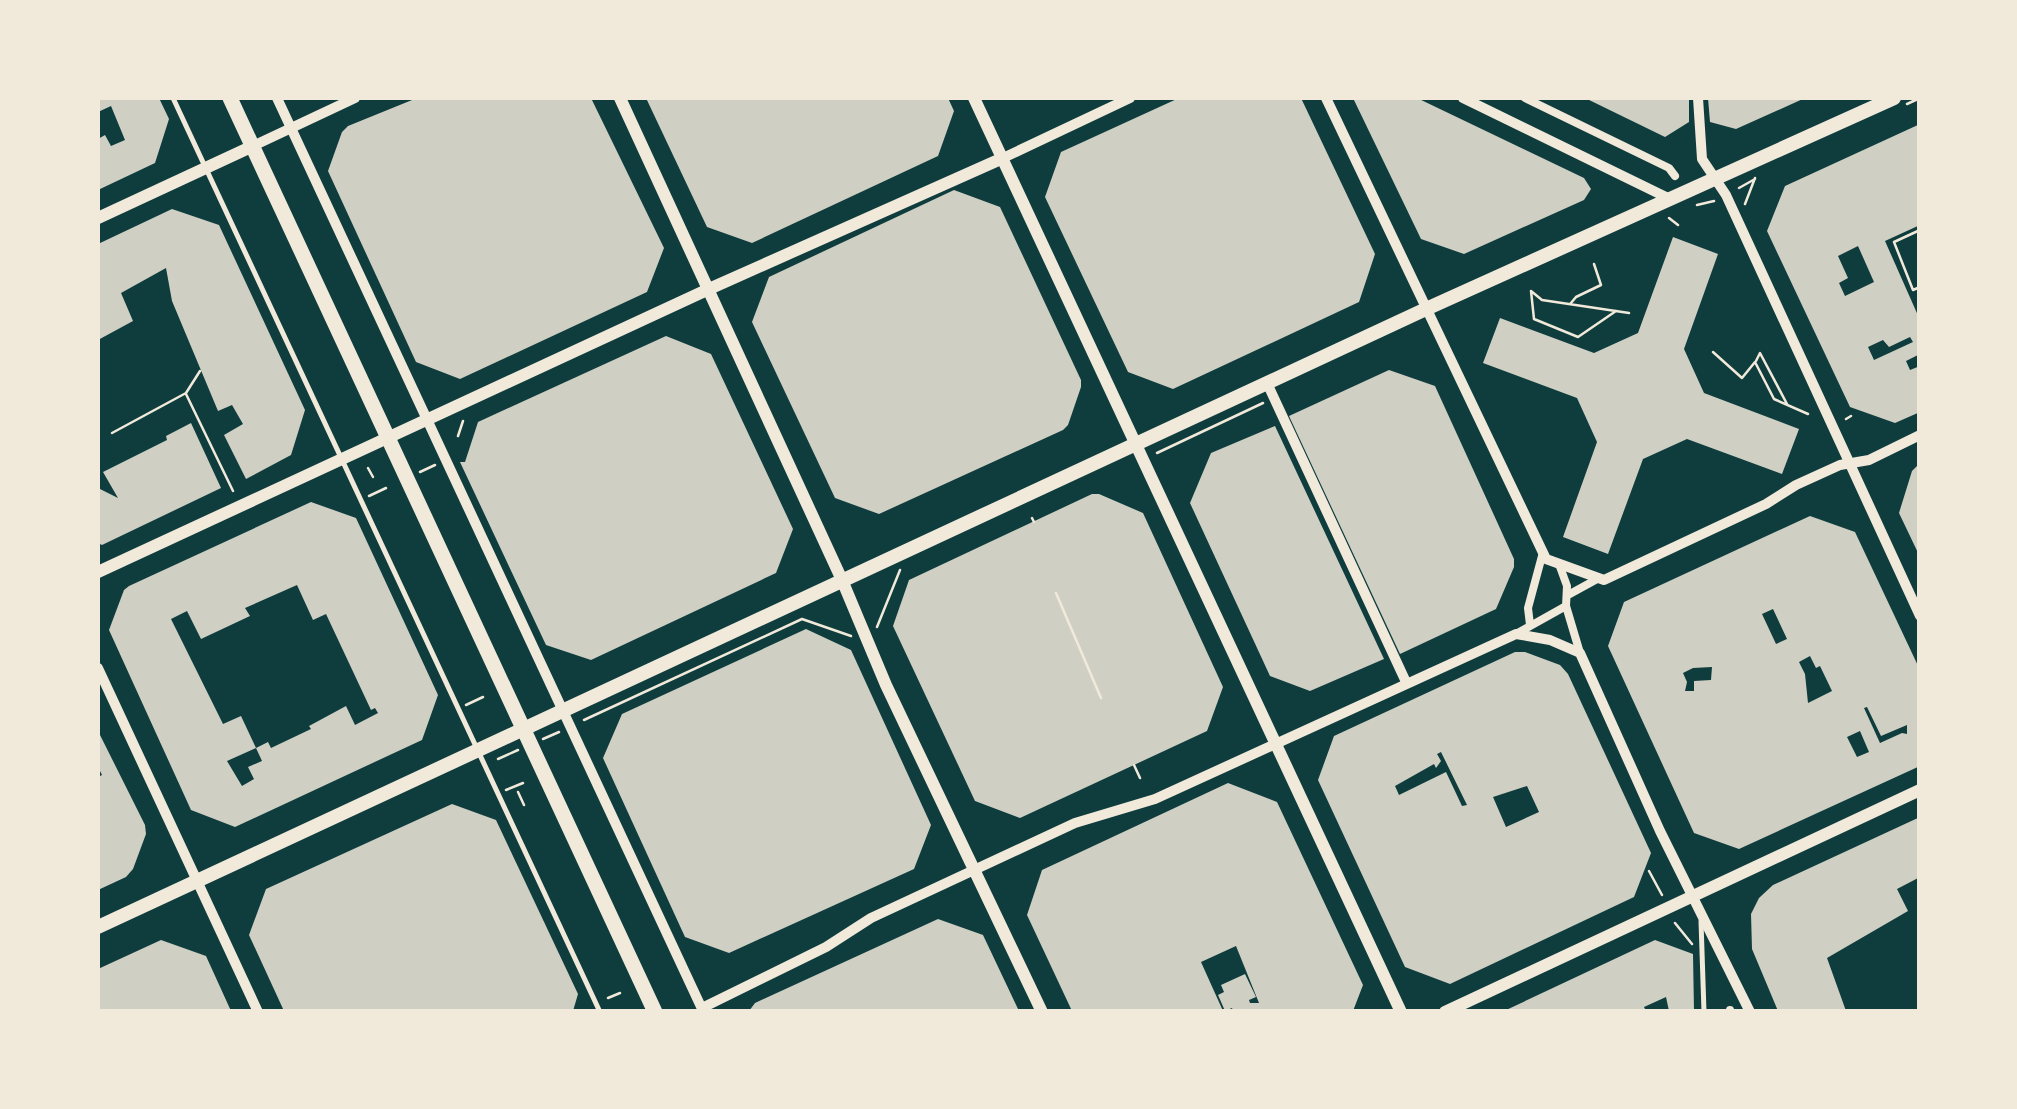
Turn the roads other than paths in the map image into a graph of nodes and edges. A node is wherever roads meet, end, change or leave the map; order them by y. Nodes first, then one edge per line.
1 (174, 98) edge
2 (230, 98) edge
3 (277, 98) edge
4 (355, 98) edge
5 (620, 98) edge
6 (974, 98) edge
7 (1130, 98) edge
8 (1326, 98) edge
9 (1463, 98) edge
10 (1525, 98) edge
11 (1698, 98) edge
12 (1894, 98) edge
13 (291, 128) junction
14 (253, 146) junction
15 (1003, 158) junction
16 (206, 168) junction
17 (1674, 176) dead end
18 (1713, 178) junction
19 (1668, 198) junction
20 (98, 218) edge
21 (709, 289) junction
22 (1426, 309) junction
23 (1268, 383) junction
24 (427, 418) junction
25 (1920, 435) edge
26 (388, 436) junction
27 (1136, 444) junction
28 (340, 458) junction
29 (1850, 464) junction
30 (1542, 556) junction
31 (1558, 564) junction
32 (98, 572) edge
33 (1600, 578) junction
34 (842, 580) junction
35 (1568, 595) junction
36 (1566, 606) junction
37 (1920, 616) edge
38 (1530, 624) junction
39 (1516, 634) junction
40 (1580, 652) junction
41 (98, 668) edge
42 (1406, 682) junction
43 (564, 710) junction
44 (524, 729) junction
45 (1275, 742) junction
46 (478, 750) junction
47 (1920, 790) edge
48 (976, 870) junction
49 (197, 881) junction
50 (1692, 896) junction
51 (1700, 913) junction
52 (98, 927) edge
53 (702, 1010) edge
54 (258, 1012) edge
55 (600, 1012) edge
56 (655, 1012) edge
57 (1042, 1012) edge
58 (1401, 1012) edge
59 (1445, 1012) edge
60 (1704, 1012) edge
61 (1750, 1012) edge

1 - 16 lane
2 - 14 main road
3 - 13 street
4 - 13 street
5 - 21 street
6 - 15 street
7 - 15 street
8 - 22 street
9 - 19 street
10 - 17 street
11 - 18 street
12 - 18 main road
13 - 14 street
13 - 24 street
14 - 16 street
14 - 26 main road
15 - 21 street
15 - 27 street
16 - 20 street
16 - 28 lane
18 - 19 main road
18 - 29 street
19 - 22 main road
21 - 24 street
21 - 34 street
22 - 23 main road
22 - 30 street
23 - 27 main road
23 - 42 street
24 - 26 street
24 - 43 street
25 - 29 street
26 - 28 street
26 - 44 main road
27 - 34 main road
27 - 45 street
28 - 32 street
28 - 46 lane
29 - 33 street
29 - 37 street
30 - 31 street
30 - 38 street
31 - 33 street
31 - 35 street
33 - 35 street
34 - 43 main road
34 - 48 street
35 - 36 street
36 - 38 street
36 - 40 street
38 - 39 street
39 - 40 street
39 - 42 street
40 - 50 street
41 - 49 street
42 - 45 street
43 - 44 main road
43 - 53 street
44 - 46 main road
44 - 56 main road
45 - 48 street
45 - 58 street
46 - 49 main road
46 - 55 lane
47 - 50 street
48 - 53 street
48 - 57 street
49 - 52 main road
49 - 54 street
50 - 51 street
50 - 59 street
51 - 60 lane
51 - 61 street

